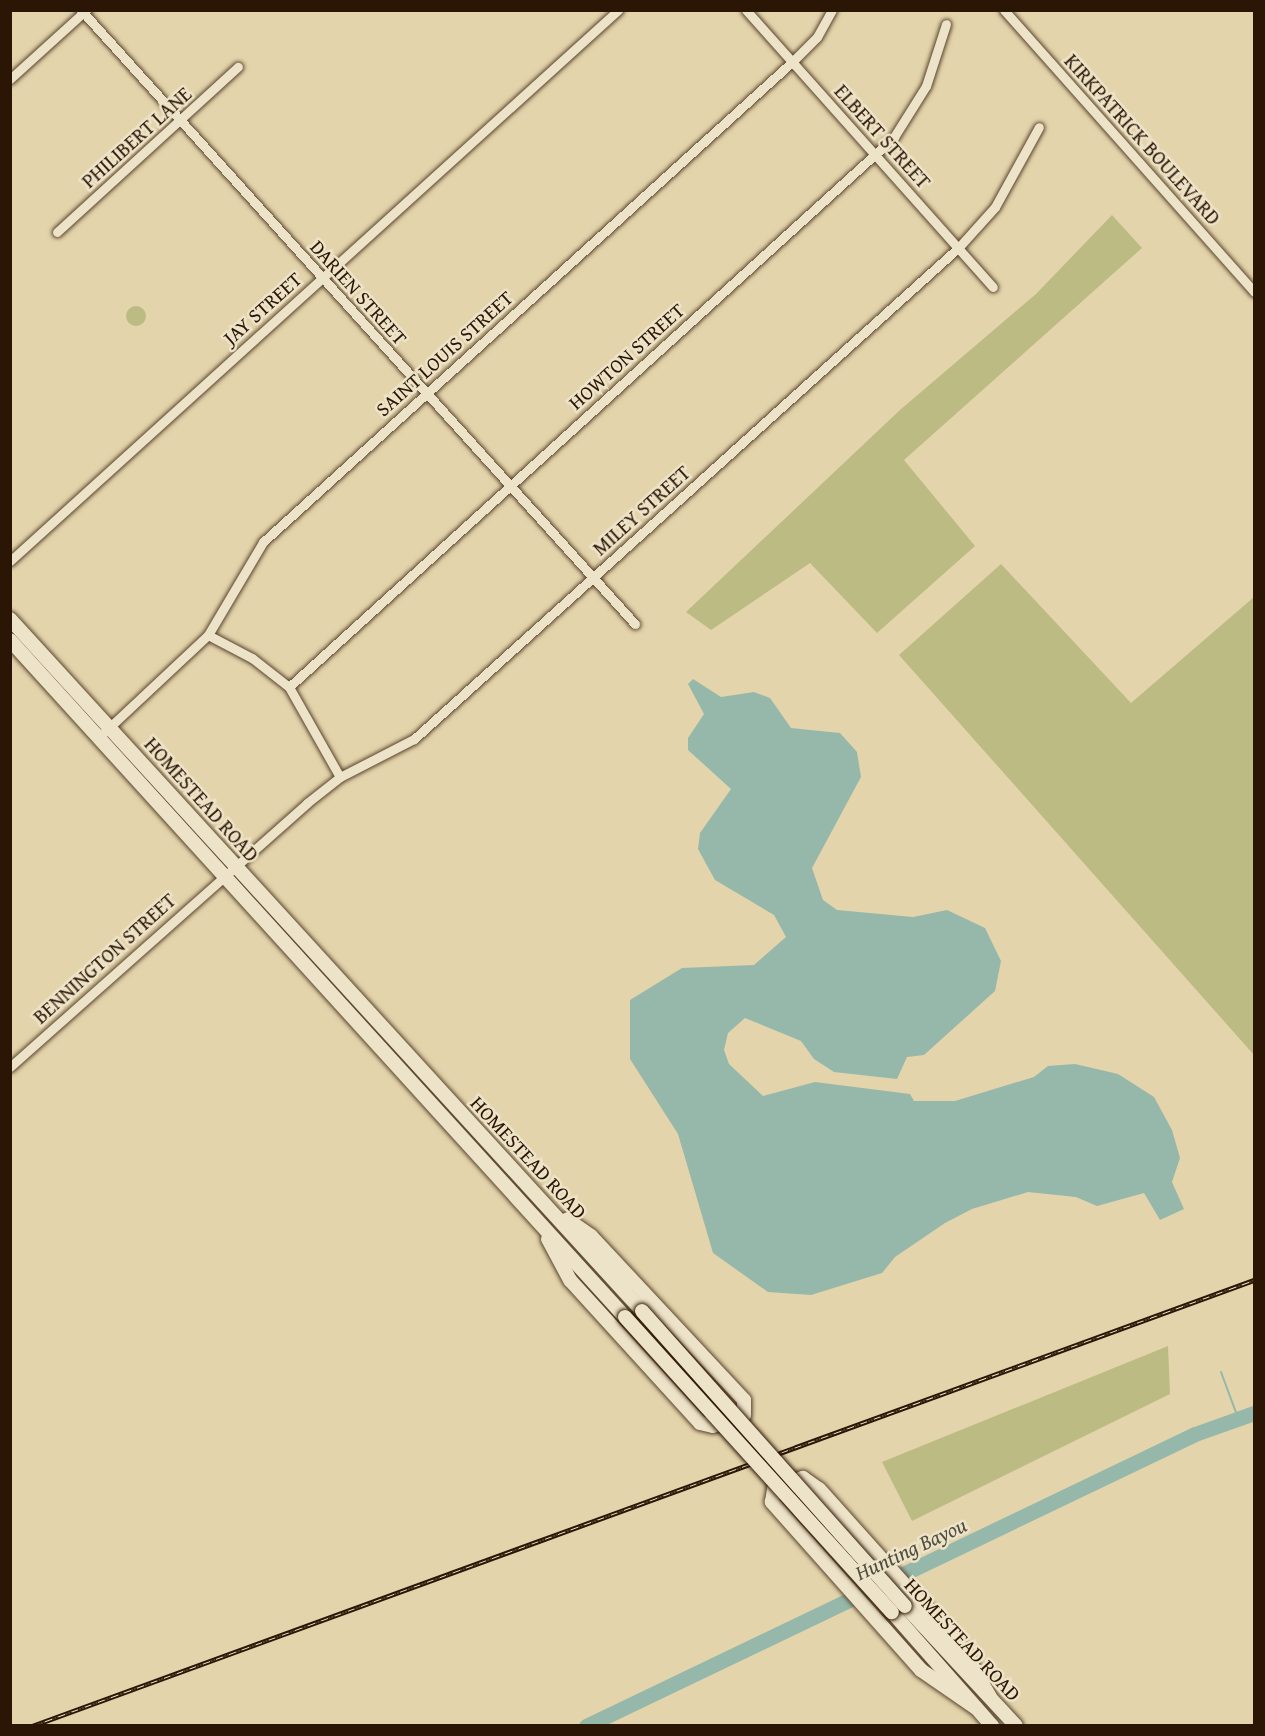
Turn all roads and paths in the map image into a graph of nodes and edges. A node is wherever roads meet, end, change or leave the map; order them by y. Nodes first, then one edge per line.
1 (618, 10) edge
2 (746, 10) edge
3 (832, 10) edge
4 (1004, 10) edge
5 (83, 11) edge
6 (946, 24) dead end
7 (792, 62) junction
8 (238, 68) dead end
9 (10, 79) edge
10 (180, 121) junction
11 (1039, 127) dead end
12 (876, 154) junction
13 (57, 232) dead end
14 (958, 247) junction
15 (322, 278) junction
16 (993, 287) dead end
17 (1254, 292) edge
18 (427, 393) junction
19 (510, 484) junction
20 (10, 561) edge
21 (594, 577) junction
22 (10, 619) edge
23 (635, 624) dead end
24 (208, 635) junction
25 (17, 645) edge
26 (289, 687) junction
27 (110, 726) junction
28 (98, 738) junction
29 (340, 777) junction
30 (235, 865) junction
31 (223, 876) junction
32 (10, 1068) edge
33 (550, 1208) junction
34 (542, 1227) junction
35 (899, 1609) junction
36 (990, 1697) junction
37 (976, 1708) junction
38 (992, 1725) edge
39 (1016, 1725) edge

1 - 15 street, JAY STREET
2 - 7 street, ELBERT STREET
3 - 7 street, SAINT LOUIS STREET
4 - 17 street, KIRKPATRICK BOULEVARD
5 - 9 street
5 - 10 street, DARIEN STREET
6 - 12 street, HOWTON STREET
7 - 12 street, ELBERT STREET
7 - 18 street, SAINT LOUIS STREET
8 - 10 street, PHILIBERT LANE
10 - 13 street, PHILIBERT LANE
10 - 15 street, DARIEN STREET
11 - 14 street, MILEY STREET
12 - 14 street, ELBERT STREET
12 - 19 street, HOWTON STREET
14 - 16 street, ELBERT STREET
14 - 21 street, MILEY STREET
15 - 18 street, DARIEN STREET
15 - 20 street, JAY STREET
18 - 19 street, DARIEN STREET
18 - 24 street, SAINT LOUIS STREET
19 - 21 street, DARIEN STREET
19 - 26 street, HOWTON STREET
21 - 23 street, DARIEN STREET
21 - 29 street, MILEY STREET
22 - 25 main road, HOMESTEAD ROAD
24 - 26 street
24 - 27 street, SAINT LOUIS STREET
25 - 27 main road, HOMESTEAD ROAD
25 - 28 main road, HOMESTEAD ROAD
26 - 29 street
27 - 28 street, SAINT LOUIS STREET
27 - 30 main road, HOMESTEAD ROAD
28 - 31 main road, HOMESTEAD ROAD
29 - 30 street, MILEY STREET
30 - 31 street, MILEY STREET
30 - 33 main road, HOMESTEAD ROAD
31 - 32 street, BENNINGTON STREET
31 - 34 main road, HOMESTEAD ROAD
33 - 34 main road
33 - 35 main road, HOMESTEAD ROAD, bridge
34 - 35 main road, HOMESTEAD ROAD, bridge
35 - 36 main road, HOMESTEAD ROAD
35 - 37 main road, HOMESTEAD ROAD
36 - 37 main road
36 - 39 main road, HOMESTEAD ROAD
37 - 38 main road, HOMESTEAD ROAD

